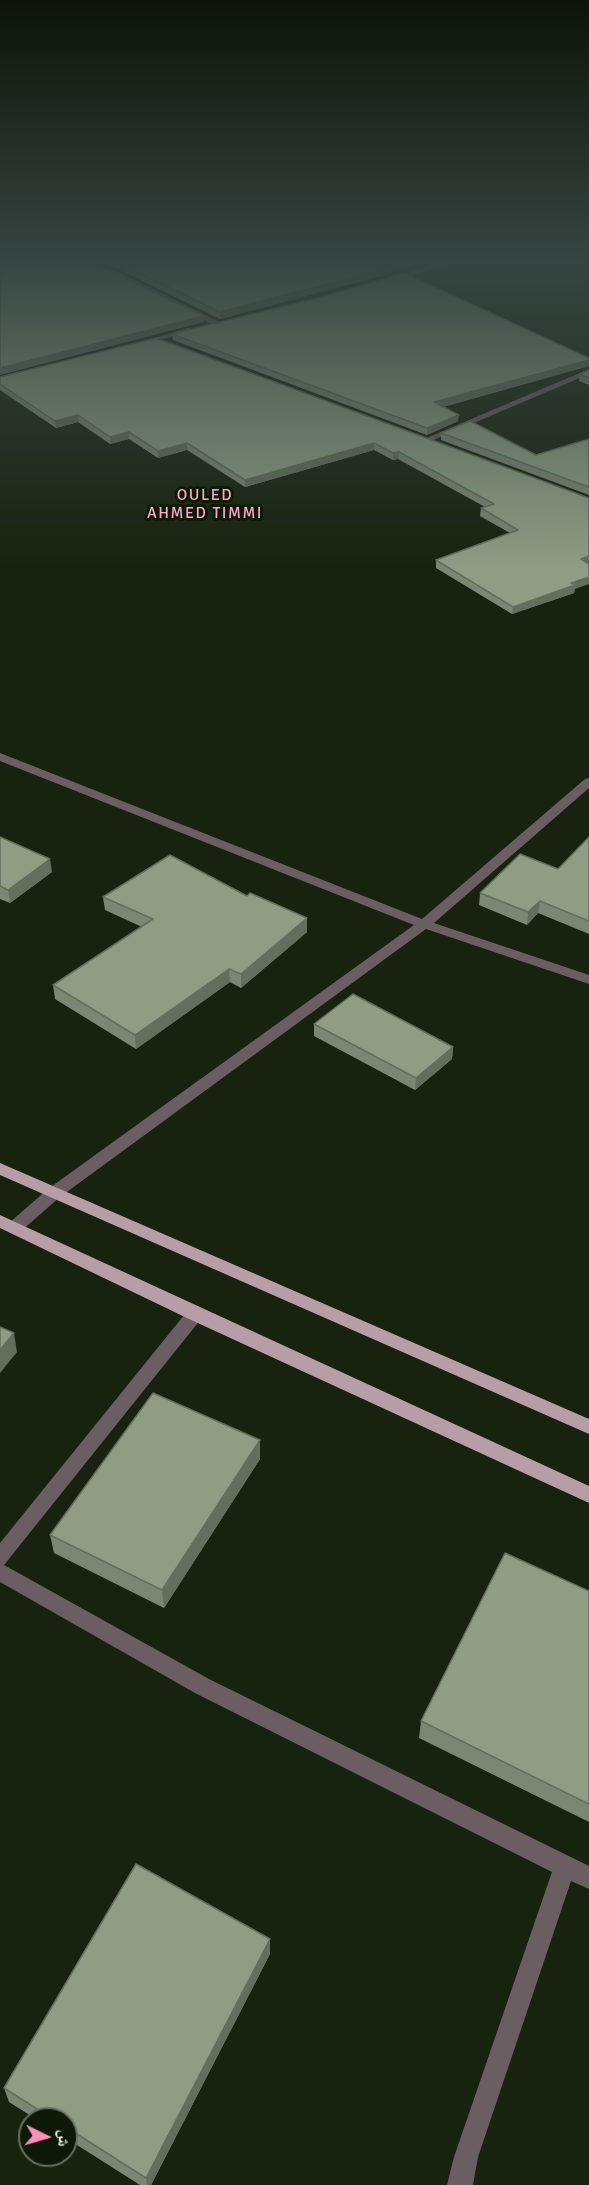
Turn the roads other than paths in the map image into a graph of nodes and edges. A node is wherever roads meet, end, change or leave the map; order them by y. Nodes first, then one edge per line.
1 (589, 371) edge
2 (415, 436) edge
3 (426, 440) junction
4 (437, 444) edge
5 (0, 757) edge
6 (589, 782) edge
7 (424, 924) junction
8 (589, 980) edge
9 (0, 1169) edge
10 (54, 1193) junction
11 (7, 1224) edge
12 (195, 1314) junction
13 (589, 1427) edge
14 (589, 1495) edge
15 (0, 1558) edge
16 (0, 1572) edge
17 (565, 1867) junction
18 (589, 1878) edge
19 (460, 2185) edge

1 - 3 street
2 - 3 street
3 - 4 street
5 - 7 street
6 - 7 street
7 - 8 street
7 - 10 street
9 - 10 main road
10 - 11 street
10 - 13 main road
11 - 12 main road
12 - 14 main road
12 - 15 street
16 - 17 street
17 - 18 street
17 - 19 street

